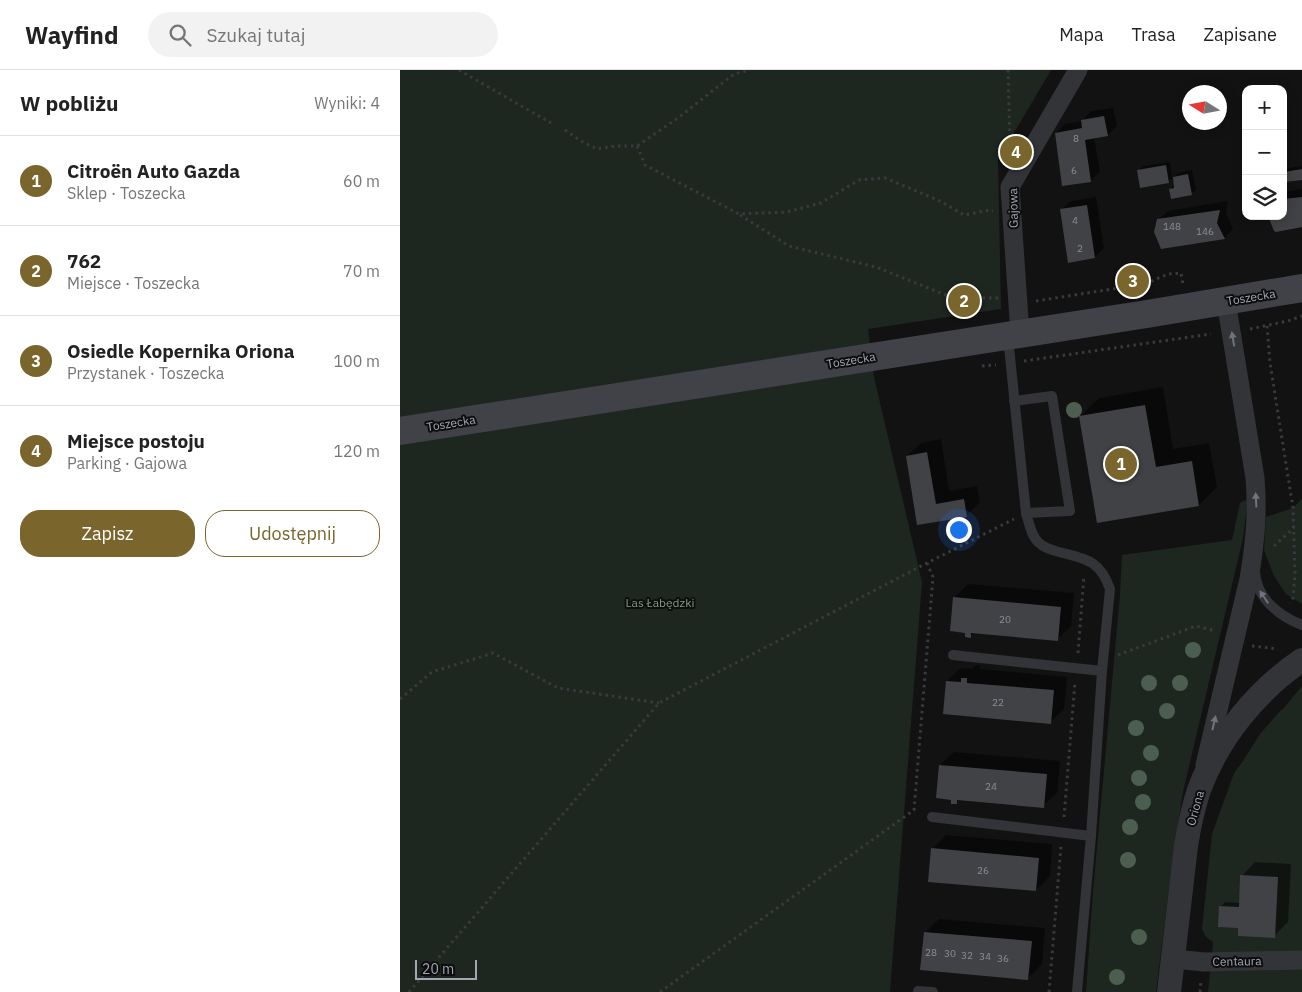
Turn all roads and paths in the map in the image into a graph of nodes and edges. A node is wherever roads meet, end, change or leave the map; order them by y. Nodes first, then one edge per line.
1 (460, 70) edge
2 (750, 70) edge
3 (1008, 70) edge
4 (1078, 70) edge
5 (551, 123) dead end
6 (565, 130) dead end
7 (637, 146) junction
8 (1010, 148) dead end
9 (740, 214) junction
10 (1012, 219) junction
11 (1181, 273) dead end
12 (1302, 288) edge
13 (1018, 301) junction
14 (1226, 301) junction
15 (1302, 316) edge
16 (1267, 326) junction
17 (1231, 331) junction
18 (1014, 335) junction
19 (1010, 363) junction
20 (974, 367) dead end
21 (1014, 401) junction
22 (400, 431) edge
23 (1026, 513) junction
24 (1294, 528) junction
25 (1263, 549) junction
26 (1086, 559) junction
27 (927, 563) junction
28 (1289, 604) dead end
29 (1302, 625) edge
30 (1217, 632) dead end
31 (1242, 645) dead end
32 (953, 655) dead end
33 (1292, 655) edge
34 (1104, 660) junction
35 (1076, 668) junction
36 (1102, 671) junction
37 (400, 699) edge
38 (659, 703) junction
39 (1200, 788) junction
40 (932, 817) dead end
41 (1062, 833) junction
42 (1091, 836) junction
43 (1172, 960) junction
44 (1302, 960) edge
45 (1201, 981) dead end
46 (918, 991) dead end
47 (409, 992) edge
48 (660, 992) edge
49 (933, 992) edge
50 (1049, 992) edge
51 (1077, 992) edge
52 (1169, 992) edge
53 (1200, 992) edge

1 - 5 path
2 - 7 path
3 - 8 path
4 - 10 street, Gajowa
6 - 7 path
7 - 9 path
9 - 10 path
9 - 13 path
10 - 13 street, Gajowa
11 - 13 path
12 - 14 main road, Toszecka
13 - 18 street, Gajowa
14 - 17 street
14 - 18 main road, Toszecka
15 - 16 path
16 - 17 path
16 - 24 path
17 - 19 path
25 -> 17 street
18 - 19 lane
18 - 22 main road, Toszecka
19 - 20 path
19 - 21 lane
21 - 23 lane
21 - 23 lane
23 - 26 lane
23 - 27 path
24 - 25 path
24 - 28 path
29 -> 25 lane
39 -> 25 street
26 - 34 lane
26 - 35 path
27 - 38 path
27 - 48 path
30 - 34 path
31 - 33 path
32 - 35 lane
33 - 39 street, Oriona
34 - 36 lane
35 - 36 lane
35 - 41 path
36 - 42 lane
37 - 38 path
38 - 47 path
39 - 43 street, Oriona
40 - 41 lane
41 - 42 lane
41 - 50 path
42 - 51 lane
43 - 44 street, Centaura
43 - 52 street, Oriona
45 - 53 path
46 - 49 lane

